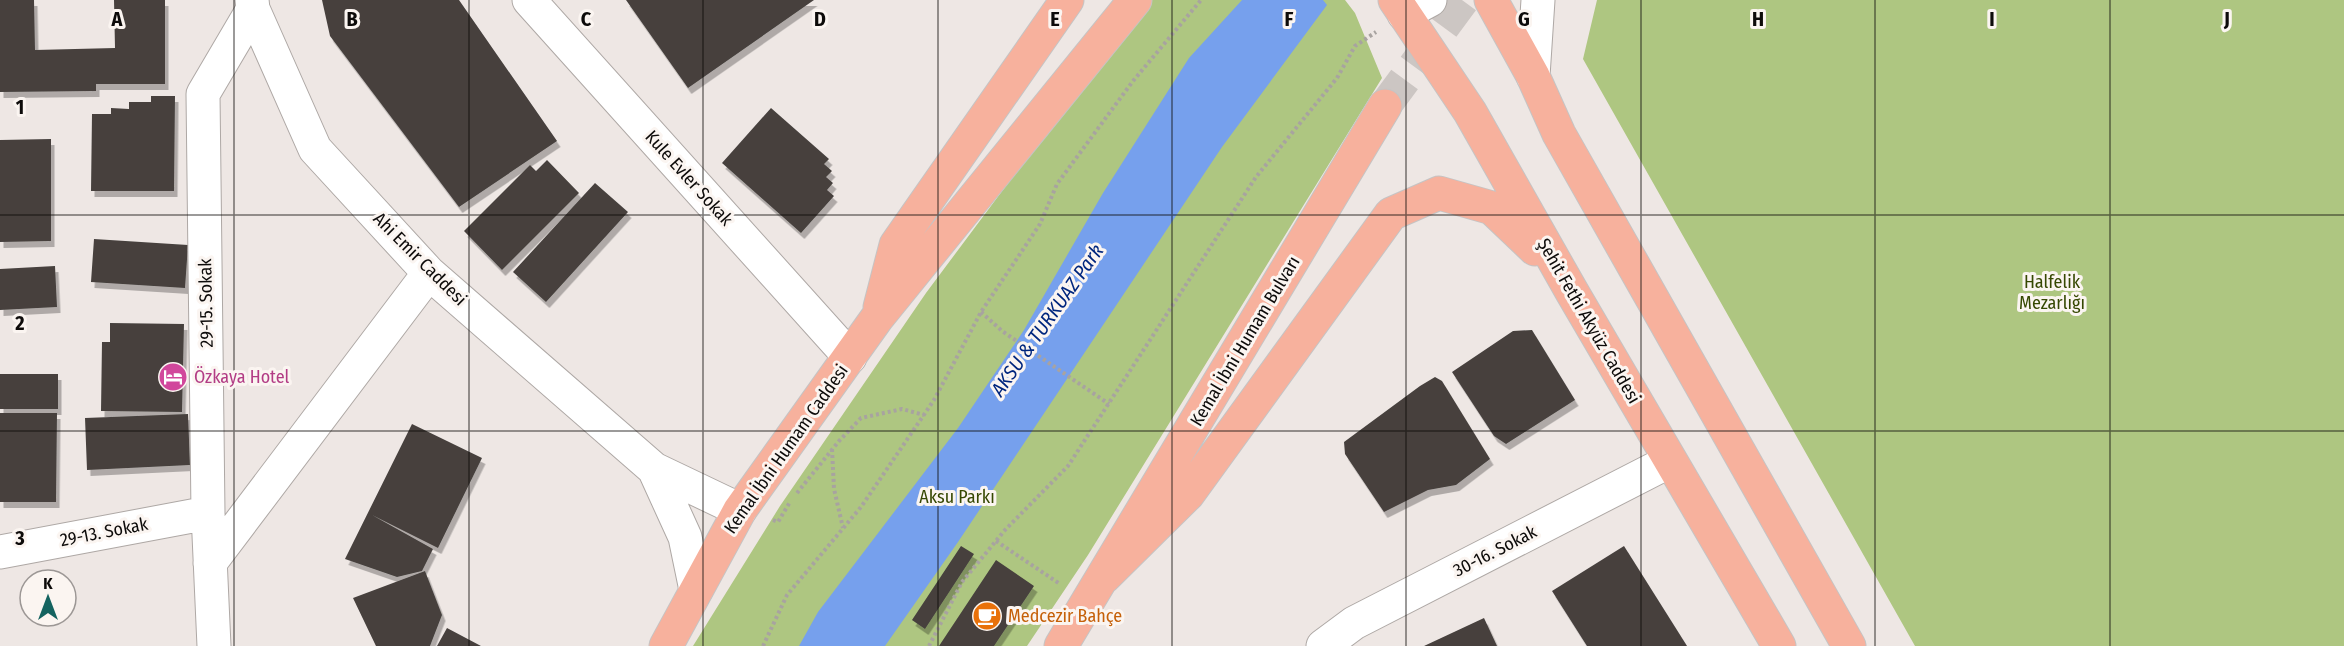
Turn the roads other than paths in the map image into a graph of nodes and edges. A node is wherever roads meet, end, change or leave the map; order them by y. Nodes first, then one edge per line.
1 (529, 0) edge
2 (1066, 0) edge
3 (1135, 0) edge
4 (1491, 0) edge
5 (1538, 0) edge
6 (253, 4) edge
7 (1410, 5) edge
8 (1533, 76) junction
9 (1385, 106) tunnel mouth
10 (429, 273) junction
11 (1562, 275) junction
12 (878, 318) junction
13 (850, 357) junction
14 (1670, 461) junction
15 (654, 469) junction
16 (740, 510) junction
17 (208, 513) junction
18 (0, 552) edge
19 (210, 563) junction
20 (1096, 589) junction
21 (696, 590) junction
22 (1359, 634) edge
23 (214, 646) edge
24 (666, 646) edge
25 (1061, 646) edge
26 (1323, 646) edge
27 (1779, 646) edge
28 (1849, 646) edge

1 - 13 street, Kule Evler Sokak
2 - 12 main road
3 - 12 main road, Kemal İbni Humam Caddesi
4 - 8 main road
5 - 8 street
6 - 10 street, Ahi Emir Caddesi
6 - 17 street, 29-15. Sokak
7 - 11 main road, Şehit Fethi Akyüz Caddesi
8 - 28 main road
9 - 20 main road, Kemal İbni Humam Bulvarı
10 - 15 street, Ahi Emir Caddesi
10 - 19 street
11 - 14 main road, Şehit Fethi Akyüz Caddesi
11 - 20 main road
12 - 13 main road, Kemal İbni Humam Caddesi
13 - 16 main road, Kemal İbni Humam Caddesi
14 - 22 street, 30-16. Sokak
14 - 27 main road, Şehit Fethi Akyüz Caddesi
15 - 16 street, Ahi Emir Caddesi
15 - 21 street, Ahi Emir Caddesi
16 - 21 main road, Kemal İbni Humam Caddesi
17 - 18 street, 29-13. Sokak
17 - 19 street, 29-15. Sokak
19 - 23 street, 29-15. Sokak
20 - 25 main road
21 - 24 main road, Kemal İbni Humam Caddesi
22 - 26 street, 30-16. Sokak

